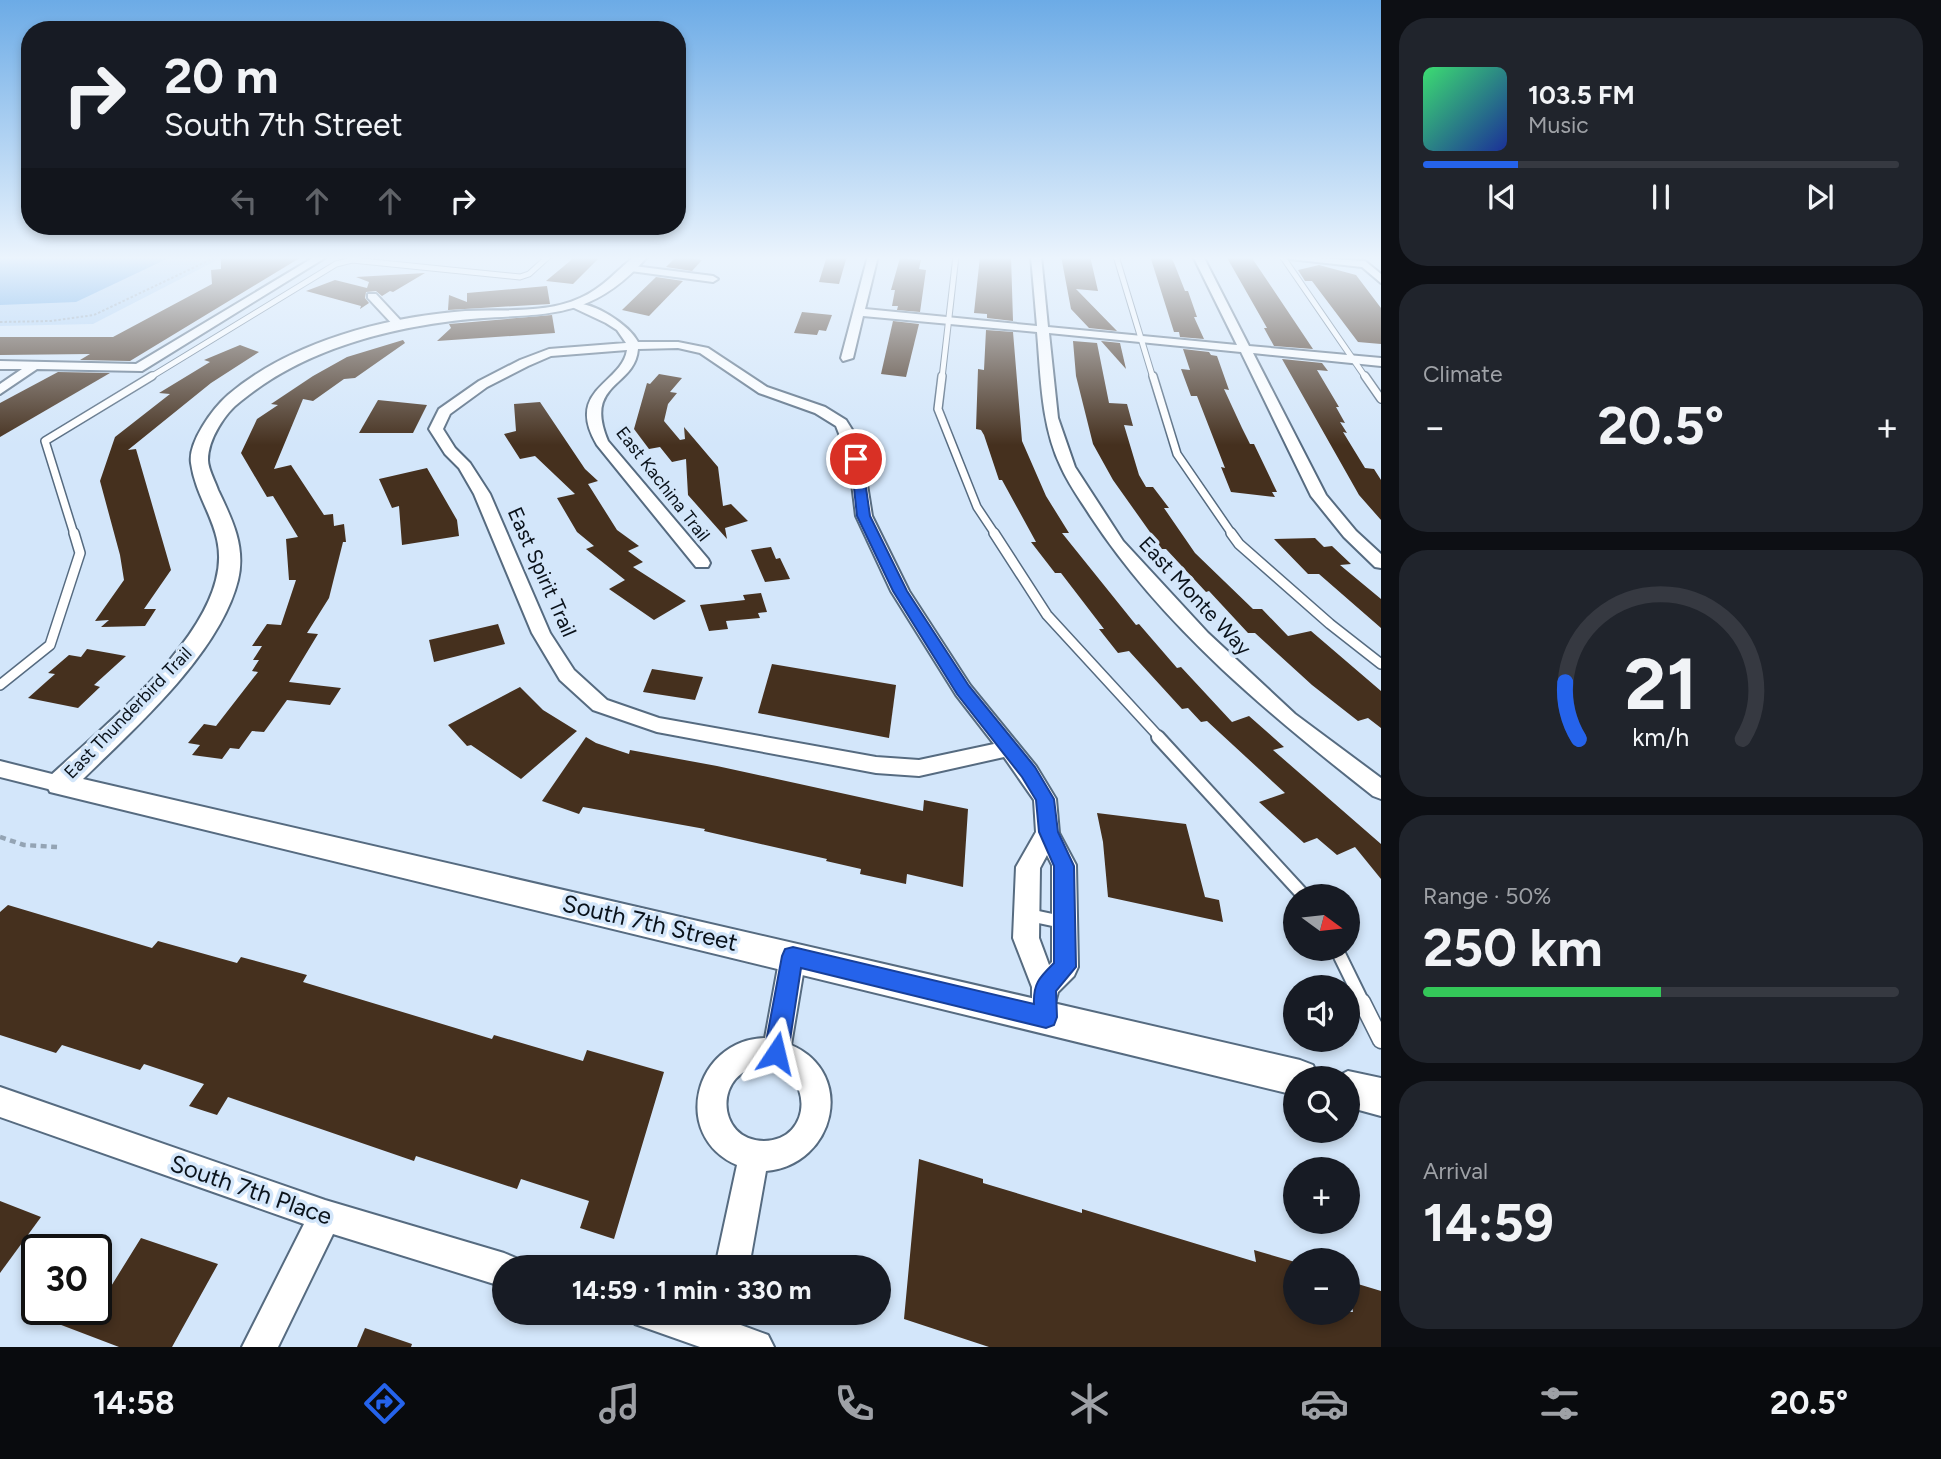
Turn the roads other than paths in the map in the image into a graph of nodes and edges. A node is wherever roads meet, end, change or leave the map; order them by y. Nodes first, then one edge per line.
1 (219, 319) edge
2 (246, 319) edge
3 (393, 319) edge
4 (439, 319) edge
5 (609, 319) edge
6 (858, 319) edge
7 (935, 319) edge
8 (1042, 319) edge
9 (1134, 319) edge
10 (1230, 319) edge
11 (1325, 319) edge
12 (948, 320) junction
13 (399, 325) junction
14 (1043, 329) junction
15 (1140, 339) junction
16 (633, 347) junction
17 (1245, 349) junction
18 (847, 358) dead end
19 (1353, 359) junction
20 (1381, 362) edge
21 (0, 365) edge
22 (37, 365) junction
23 (0, 390) edge
24 (1381, 399) edge
25 (702, 563) dead end
26 (1381, 563) edge
27 (1381, 664) edge
28 (0, 685) edge
29 (1009, 748) junction
30 (0, 769) edge
31 (60, 784) junction
32 (1381, 790) edge
33 (1048, 832) junction
34 (1293, 884) edge
35 (1027, 915) junction
36 (1066, 923) junction
37 (793, 956) junction
38 (1342, 961) edge
39 (1045, 1002) junction
40 (1381, 1040) edge
41 (776, 1053) junction
42 (1283, 1073) edge
43 (1360, 1092) edge
44 (1381, 1097) edge
45 (0, 1102) edge
46 (754, 1156) junction
47 (325, 1216) junction
48 (734, 1255) edge
49 (492, 1266) edge
50 (697, 1325) edge
51 (720, 1331) edge
52 (260, 1347) edge
53 (756, 1347) edge

1 - 22 street
2 - 28 lane
3 - 13 street
4 - 13 street, East Thunderbird Trail
5 - 16 street
6 - 18 street
7 - 12 street
8 - 14 street, East Monte Way
9 - 15 lane
10 - 17 street
11 - 19 lane
12 - 14 street
12 - 34 lane
13 - 31 street, East Thunderbird Trail
14 - 15 street
14 - 32 street, East Monte Way
15 - 17 street
15 - 27 lane
16 - 25 street, East Kachina Trail
16 - 29 street
16 - 29 street, East Spirit Trail
17 - 19 street
17 - 26 street
19 - 20 street
19 - 24 lane
21 - 22 street
22 - 23 street
29 - 33 street
30 - 31 street, South 7th Street
31 - 37 street, South 7th Street
33 - 35 street
33 - 36 street
35 - 36 lane
35 - 39 street
36 - 39 street
37 - 39 street, South 7th Street
37 - 41 street
38 - 40 lane
39 - 42 street, South 7th Street
41 - 46 street
41 - 46 street
43 - 44 street
45 - 47 street, South 7th Place
46 - 48 street
47 - 49 street, South 7th Place
47 - 52 street
50 - 51 street
51 - 53 street

